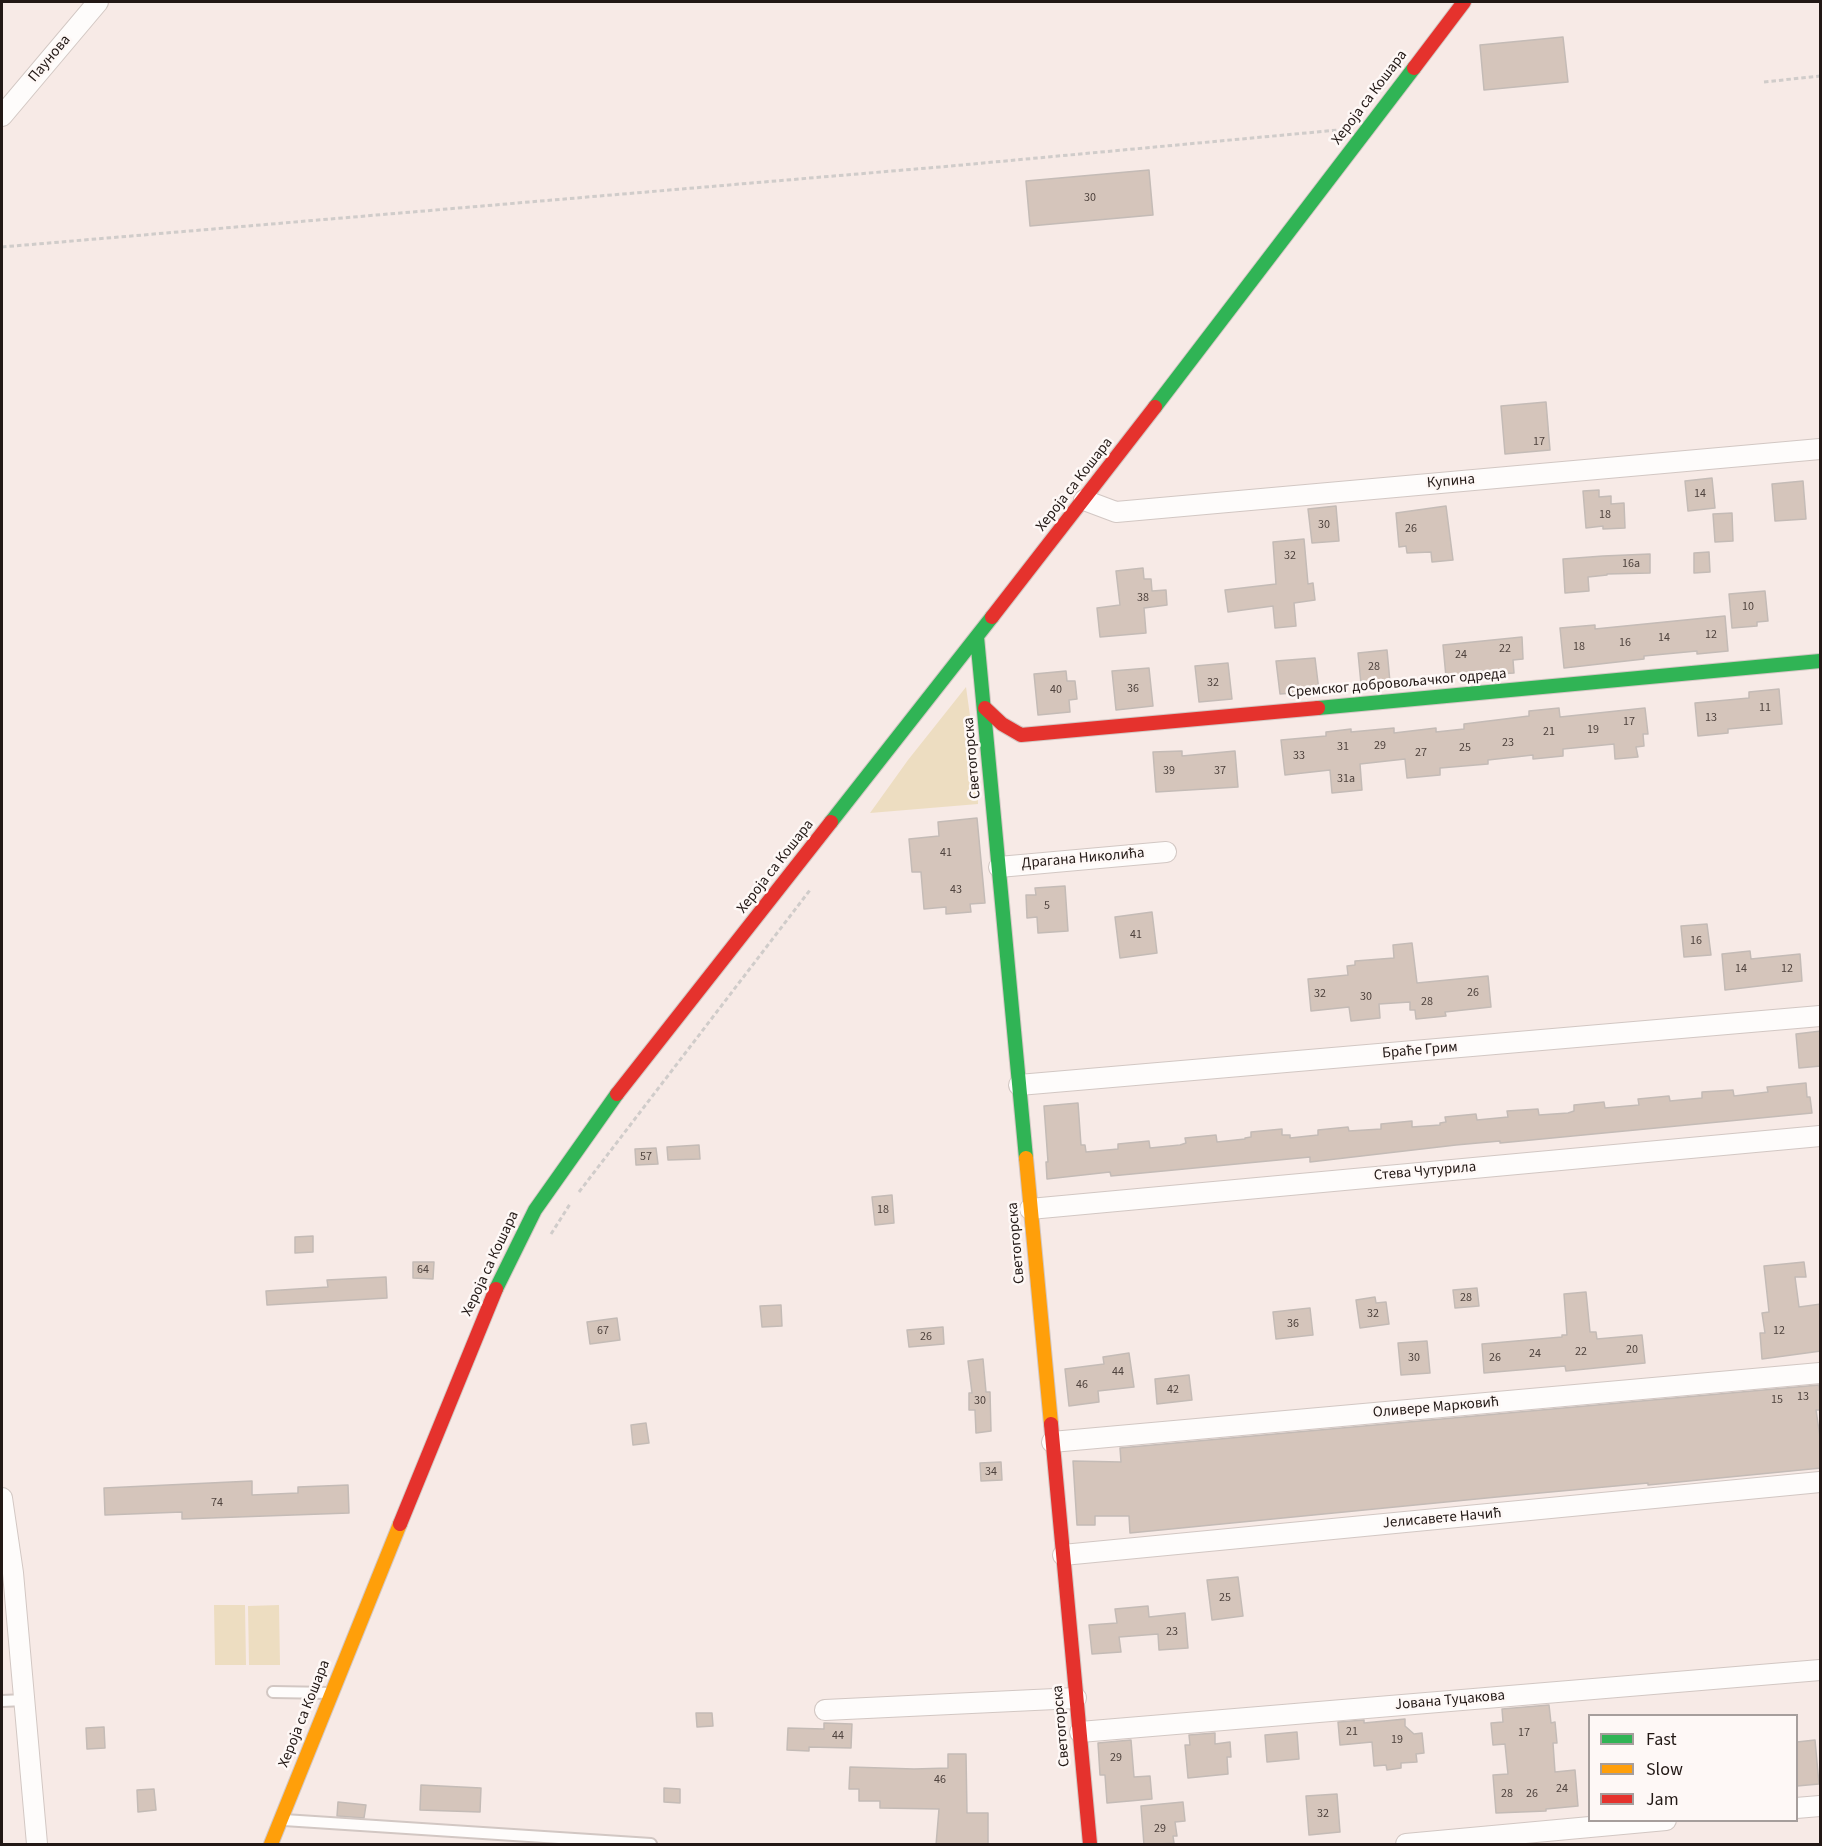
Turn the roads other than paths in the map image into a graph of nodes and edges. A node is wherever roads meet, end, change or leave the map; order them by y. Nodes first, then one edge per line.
1 (98, 2) edge
2 (1464, 2) edge
3 (2, 116) edge
4 (1821, 449) edge
5 (1084, 500) junction
6 (977, 638) junction
7 (1821, 661) edge
8 (985, 708) junction
9 (1166, 852) dead end
10 (999, 867) junction
11 (1821, 1016) edge
12 (1019, 1085) junction
13 (1821, 1136) edge
14 (1030, 1209) junction
15 (1821, 1373) edge
16 (1052, 1442) junction
17 (1821, 1482) edge
18 (2, 1498) edge
19 (5, 1546) edge
20 (1063, 1555) junction
21 (1821, 1670) edge
22 (273, 1692) dead end
23 (332, 1692) junction
24 (1076, 1698) junction
25 (25, 1700) junction
26 (2, 1701) edge
27 (825, 1710) dead end
28 (1080, 1732) junction
29 (1821, 1806) edge
30 (1798, 1809) edge
31 (280, 1820) junction
32 (1655, 1822) edge
33 (37, 1845) edge
34 (271, 1845) edge
35 (651, 1845) edge
36 (1090, 1845) edge
37 (1406, 1845) edge

1 - 3 street, Паунова
2 - 5 street, Хероја са Кошара
4 - 5 street, Купина
5 - 6 street, Хероја са Кошара
6 - 8 street, Светогорска
6 - 23 street, Хероја са Кошара
7 - 8 street, Сремског добровољачког одреда
8 - 10 street, Светогорска
9 - 10 street, Драгана Николића
10 - 12 street, Светогорска
11 - 12 street, Браће Грим
12 - 14 street, Светогорска
13 - 14 street, Стева Чутурила
14 - 16 street, Светогорска
15 - 16 street, Оливере Марковић
16 - 20 street, Светогорска
17 - 20 street, Јелисавете Начић
18 - 19 street
19 - 25 street
20 - 24 street, Светогорска
21 - 28 street, Јована Туцакова
22 - 23 lane
23 - 31 street, Хероја са Кошара
24 - 27 street
24 - 28 street, Светогорска
25 - 26 lane
25 - 33 street
28 - 36 street, Светогорска
29 - 30 street
31 - 34 street, Хероја са Кошара
31 - 35 lane
32 - 37 street

